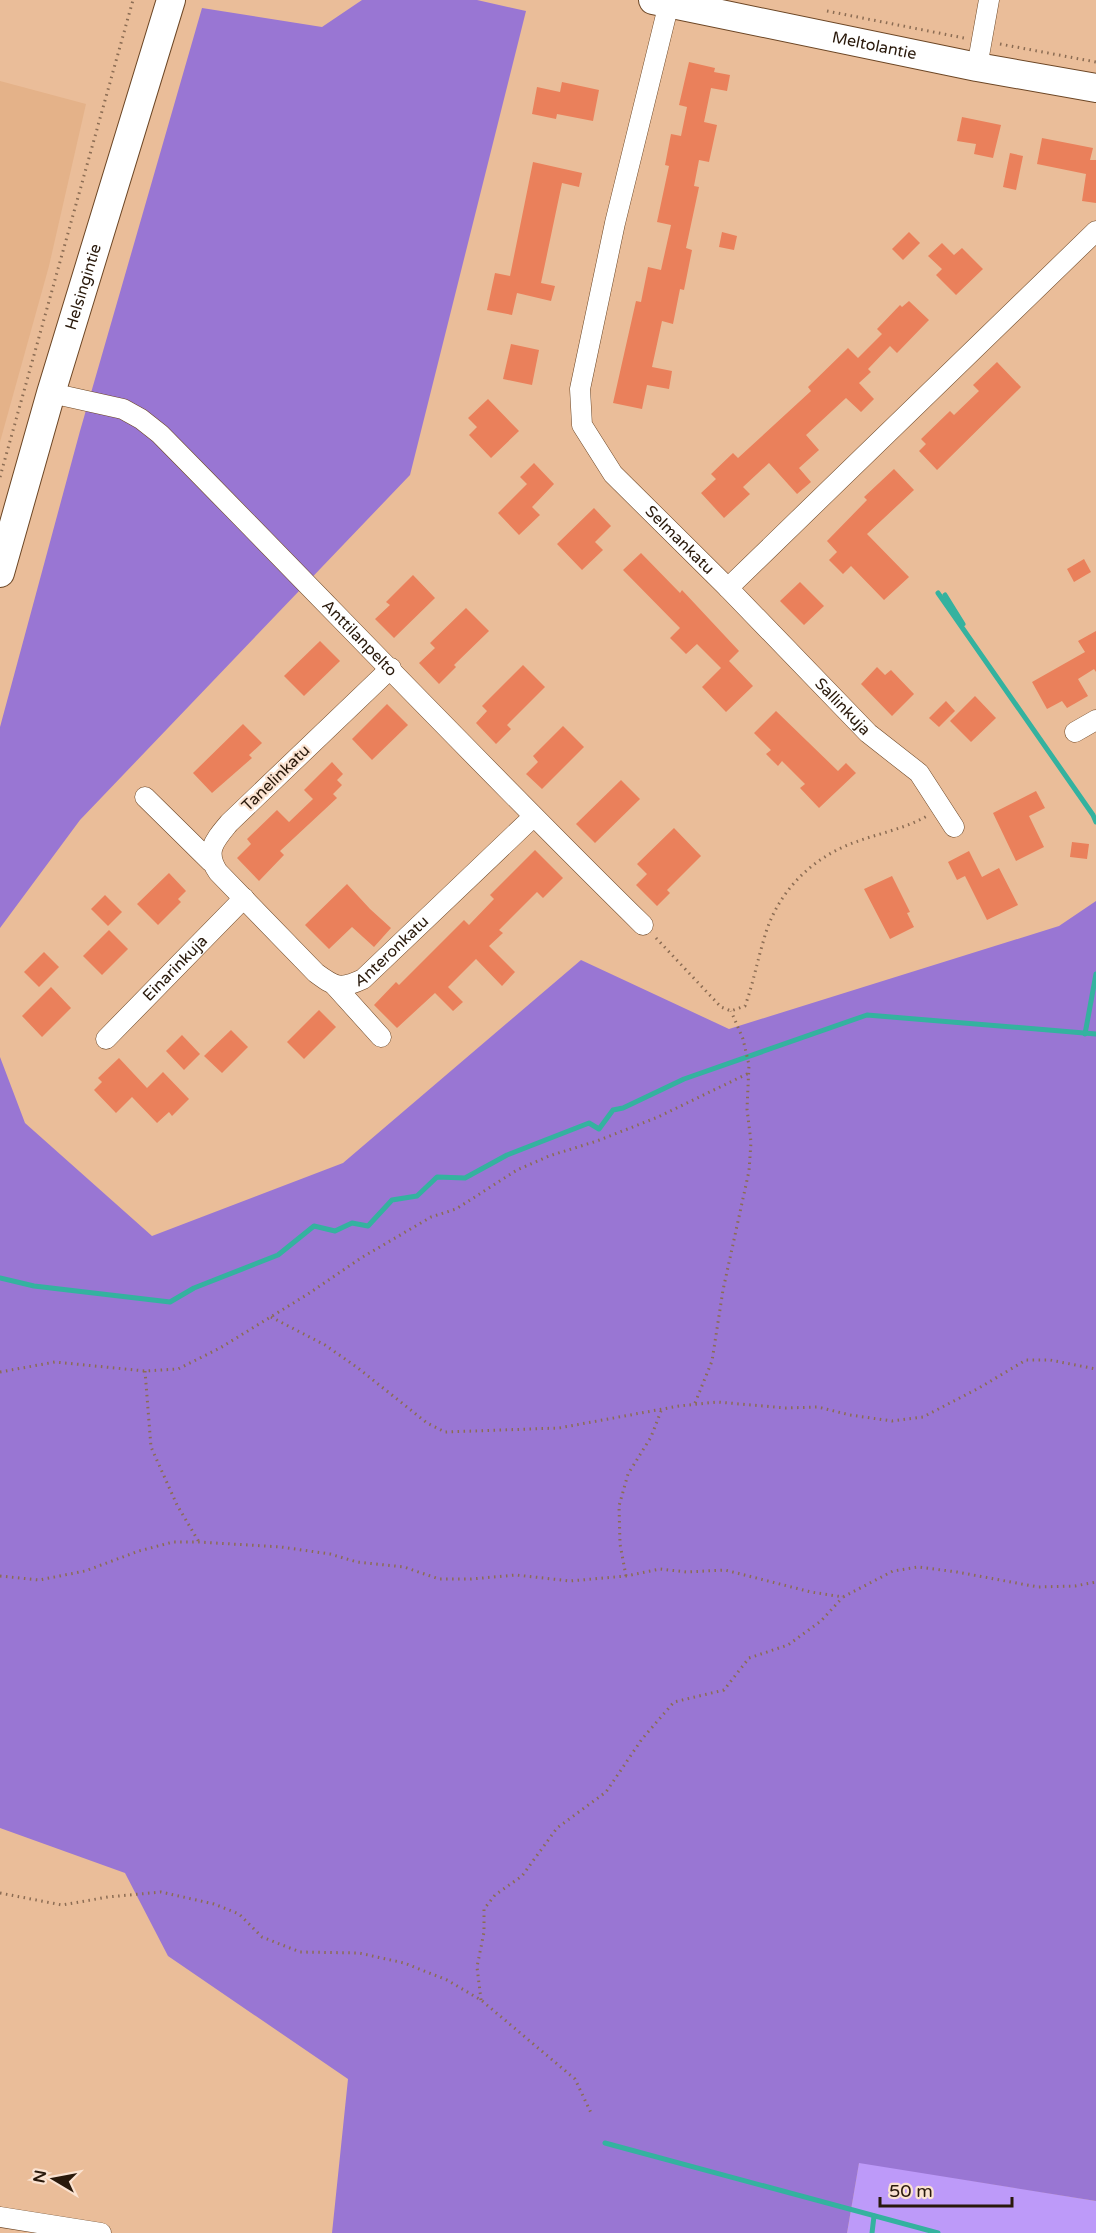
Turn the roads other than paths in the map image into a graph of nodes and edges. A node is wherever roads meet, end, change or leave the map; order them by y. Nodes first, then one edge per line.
1 (171, 0) edge
2 (989, 0) edge
3 (661, 2) edge
4 (980, 54) junction
5 (1096, 88) edge
6 (1096, 231) edge
7 (51, 393) junction
8 (0, 573) edge
9 (728, 588) junction
10 (391, 668) junction
11 (1096, 720) edge
12 (1075, 732) dead end
13 (145, 797) dead end
14 (533, 817) junction
15 (954, 827) dead end
16 (211, 862) junction
17 (244, 898) junction
18 (643, 924) road end
19 (335, 986) junction
20 (381, 1037) dead end
21 (106, 1039) dead end
22 (0, 2217) edge
23 (101, 2233) edge

1 - 7 main road, Helsingintie
2 - 4 street
3 - 4 main road, Meltolantie
3 - 9 street, Selmankatu
4 - 5 main road, Meltolantie
6 - 9 street
7 - 8 main road, Helsingintie
7 - 10 street, Anttilanpelto
9 - 15 street, Sallinkuja
10 - 14 street, Anttilanpelto
10 - 16 street, Tanelinkatu
11 - 12 street
13 - 16 street
14 - 18 street, Anttilanpelto
14 - 19 street, Anteronkatu
16 - 17 street
17 - 19 street, Anteronkatu
17 - 21 street, Einarinkuja
19 - 20 street
22 - 23 street

